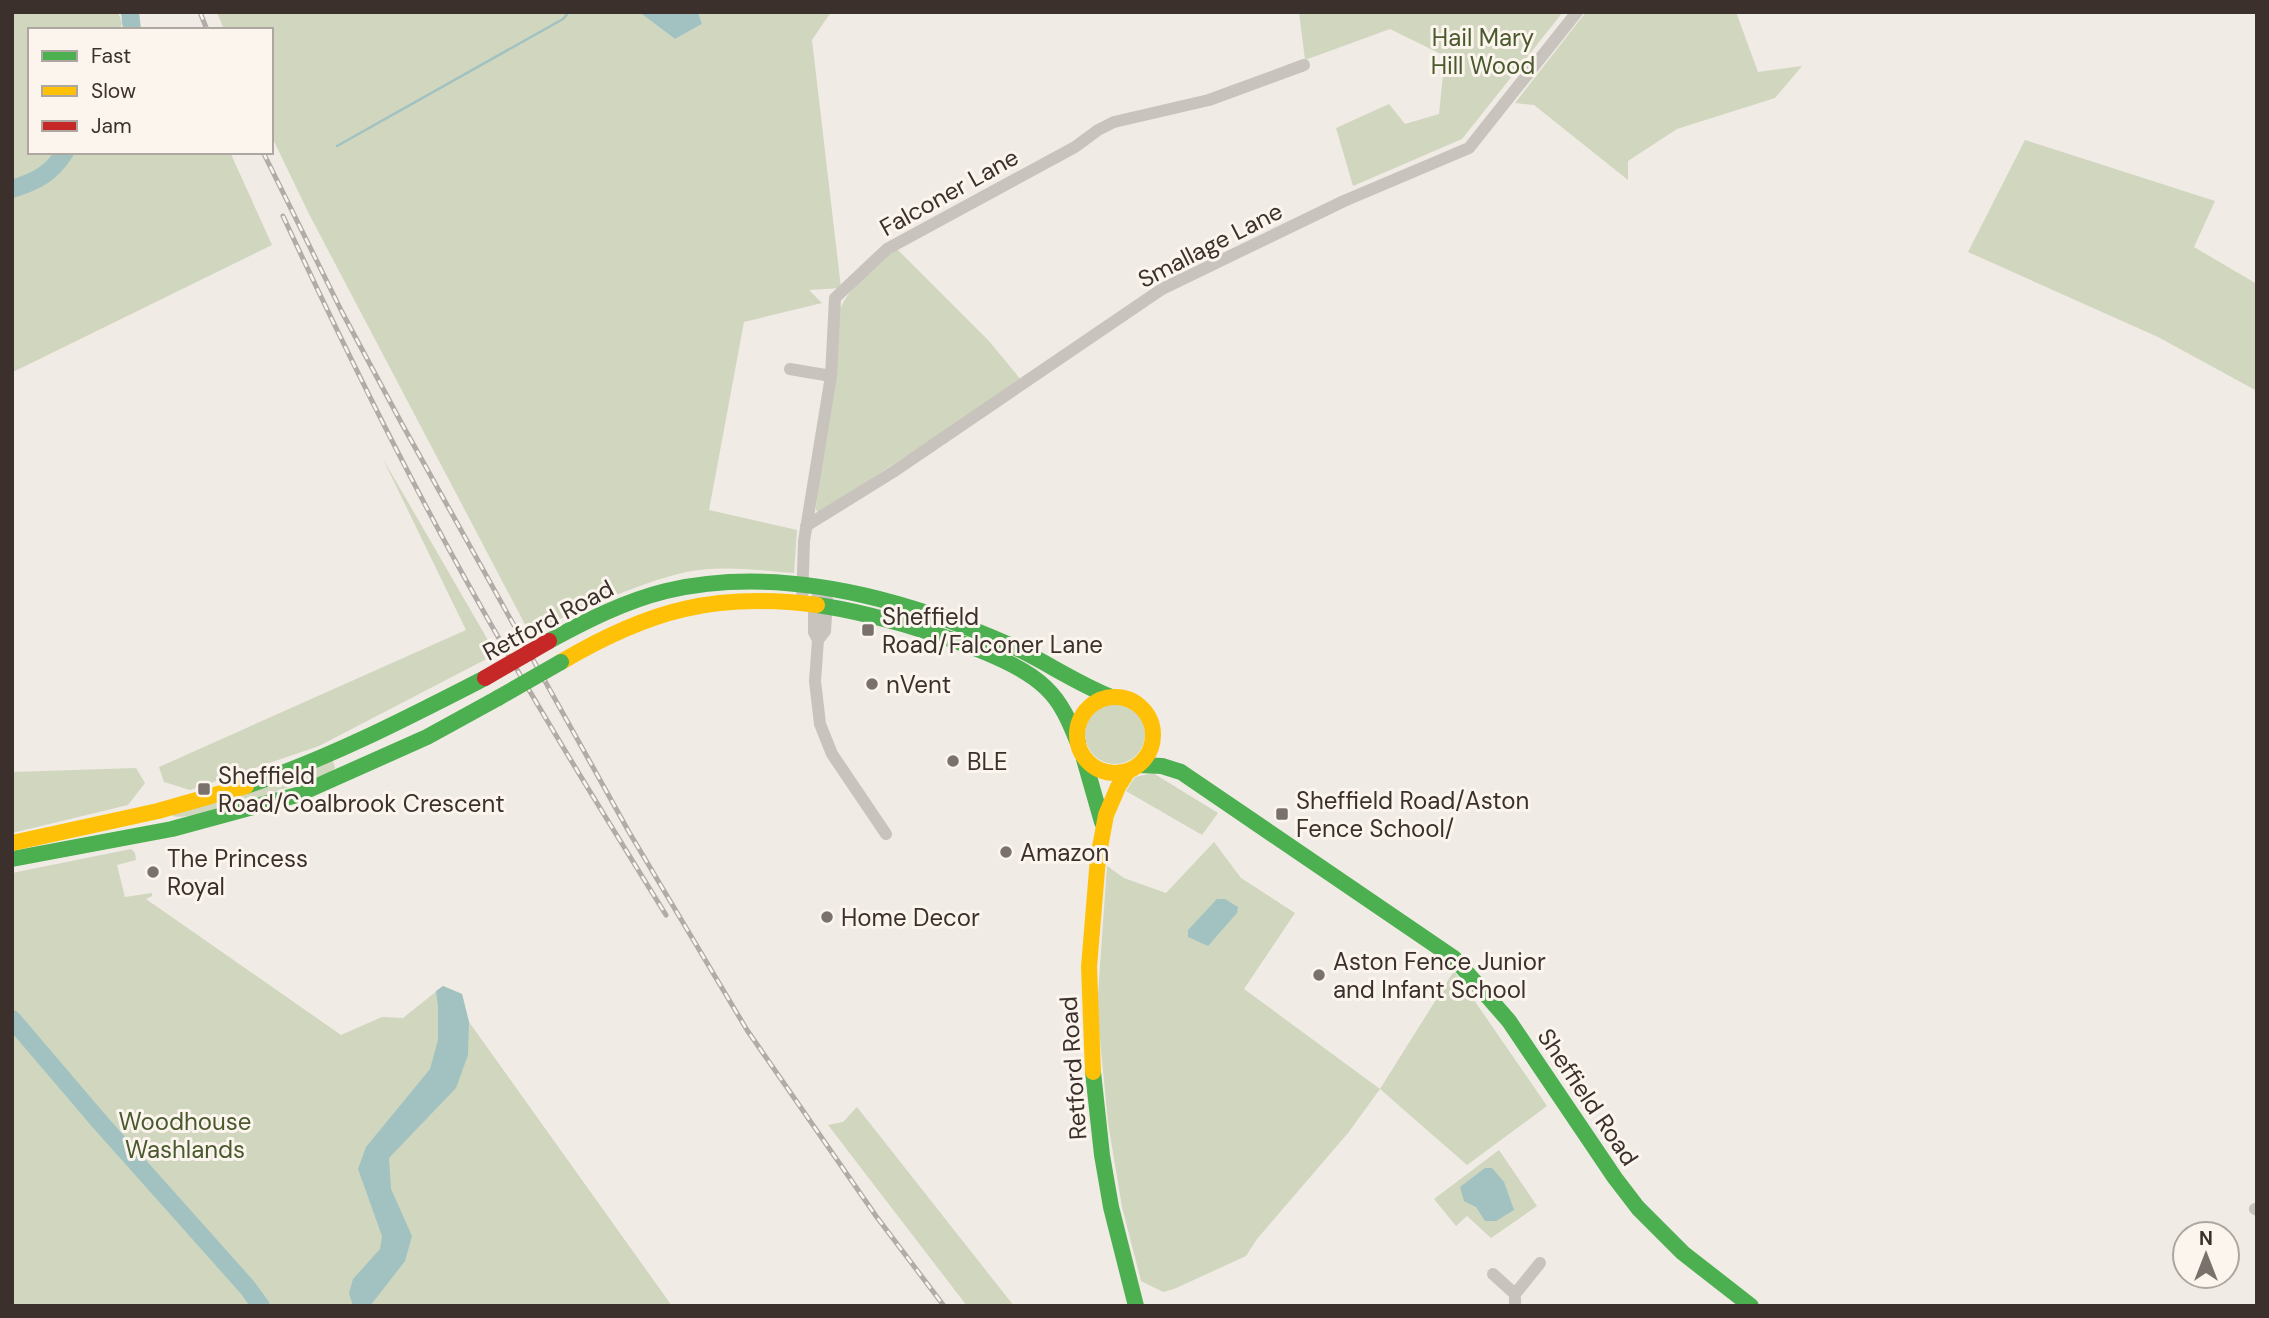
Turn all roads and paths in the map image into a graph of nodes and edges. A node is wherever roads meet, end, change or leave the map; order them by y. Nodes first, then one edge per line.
1 (1577, 12) edge
2 (1304, 65) dead end
3 (790, 369) dead end
4 (831, 376) junction
5 (806, 526) junction
6 (803, 585) junction
7 (822, 588) junction
8 (814, 605) junction
9 (1111, 697) junction
10 (1154, 733) junction
11 (1080, 749) junction
12 (1134, 768) junction
13 (1181, 772) junction
14 (1102, 823) junction
15 (886, 834) dead end
16 (12, 844) edge
17 (12, 859) edge
18 (1540, 1263) dead end
19 (1493, 1274) dead end
20 (1515, 1300) edge
21 (1136, 1306) edge
22 (1751, 1306) edge

1 - 5 street, Smallage Lane
2 - 4 street, Falconer Lane
3 - 4 street
4 - 5 street, Falconer Lane
5 - 6 street, Falconer Lane
6 - 7 main road, Retford Road
6 - 8 street, Falconer Lane
6 - 16 main road, Retford Road, bridge
7 - 8 street
7 - 9 main road, Retford Road
8 - 11 main road, Retford Road
8 - 15 street, Falconer Lane
8 - 17 main road, Retford Road, bridge
9 - 10 main road
9 - 11 main road
10 - 12 main road
10 - 13 main road, Sheffield Road
11 - 12 main road
11 - 14 main road, Retford Road
12 - 13 main road, Sheffield Road
12 - 14 main road, Retford Road
13 - 22 main road, Sheffield Road
14 - 21 main road, Retford Road
18 - 20 street
19 - 20 street

